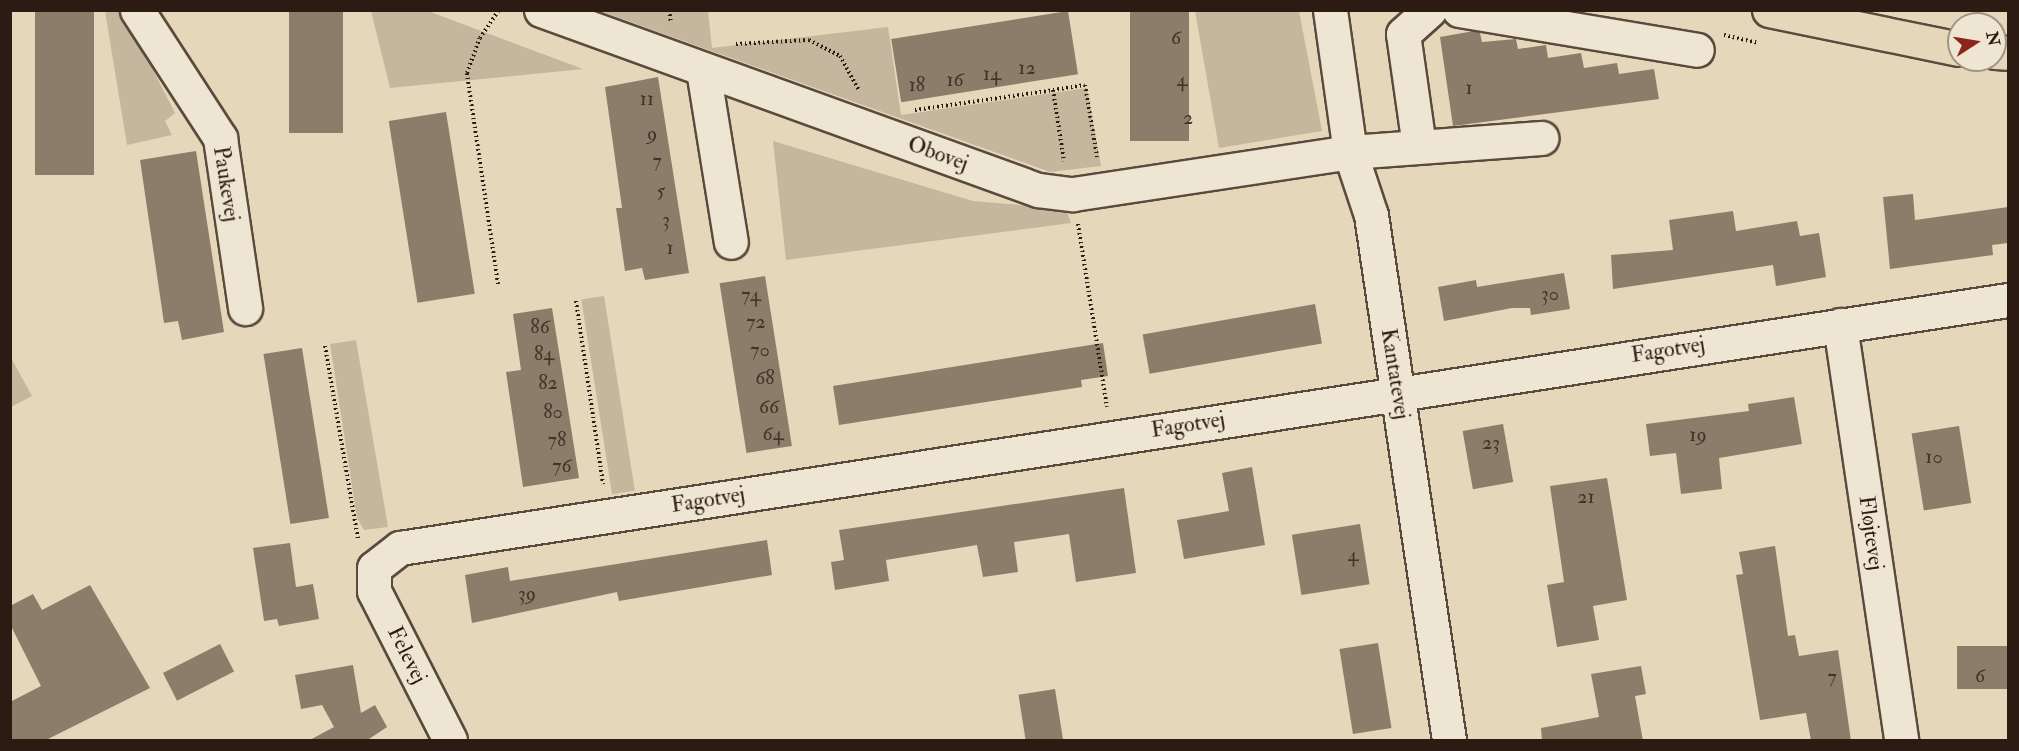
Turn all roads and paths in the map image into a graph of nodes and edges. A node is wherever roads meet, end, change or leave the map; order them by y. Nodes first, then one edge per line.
1 (138, 10) edge
2 (499, 10) edge
3 (541, 10) edge
4 (1330, 10) edge
5 (1430, 10) edge
6 (1459, 10) edge
7 (1769, 10) edge
8 (1947, 47) edge
9 (1697, 50) dead end
10 (710, 73) junction
11 (1053, 90) junction
12 (871, 130) junction
13 (1541, 138) dead end
14 (1419, 146) junction
15 (1350, 152) junction
16 (1081, 192) junction
17 (731, 242) dead end
18 (498, 284) dead end
19 (2008, 300) edge
20 (576, 301) dead end
21 (245, 308) dead end
22 (1840, 325) junction
23 (325, 346) dead end
24 (1398, 391) junction
25 (1111, 437) junction
26 (608, 516) junction
27 (374, 568) junction
28 (450, 741) edge
29 (1449, 741) edge
30 (1901, 741) edge

1 - 21 street, Paukevej
2 - 18 path
3 - 10 street, Obovej
4 - 15 street, Kantatevej
5 - 14 street
6 - 9 street
7 - 8 main road
10 - 12 street, Obovej
10 - 12 path
10 - 17 street
11 - 12 path
11 - 16 path
11 - 16 path
12 - 16 street, Obovej
13 - 14 street, Obovej
14 - 15 street, Obovej
15 - 16 street, Obovej
15 - 24 street, Kantatevej
16 - 25 path
19 - 22 street, Fagotvej
20 - 26 path
22 - 24 street, Fagotvej
22 - 30 street, Fløjtevej
23 - 27 path
24 - 25 street, Fagotvej
24 - 29 street, Kantatevej
25 - 26 street, Fagotvej
26 - 27 street, Fagotvej
27 - 28 street, Felevej

